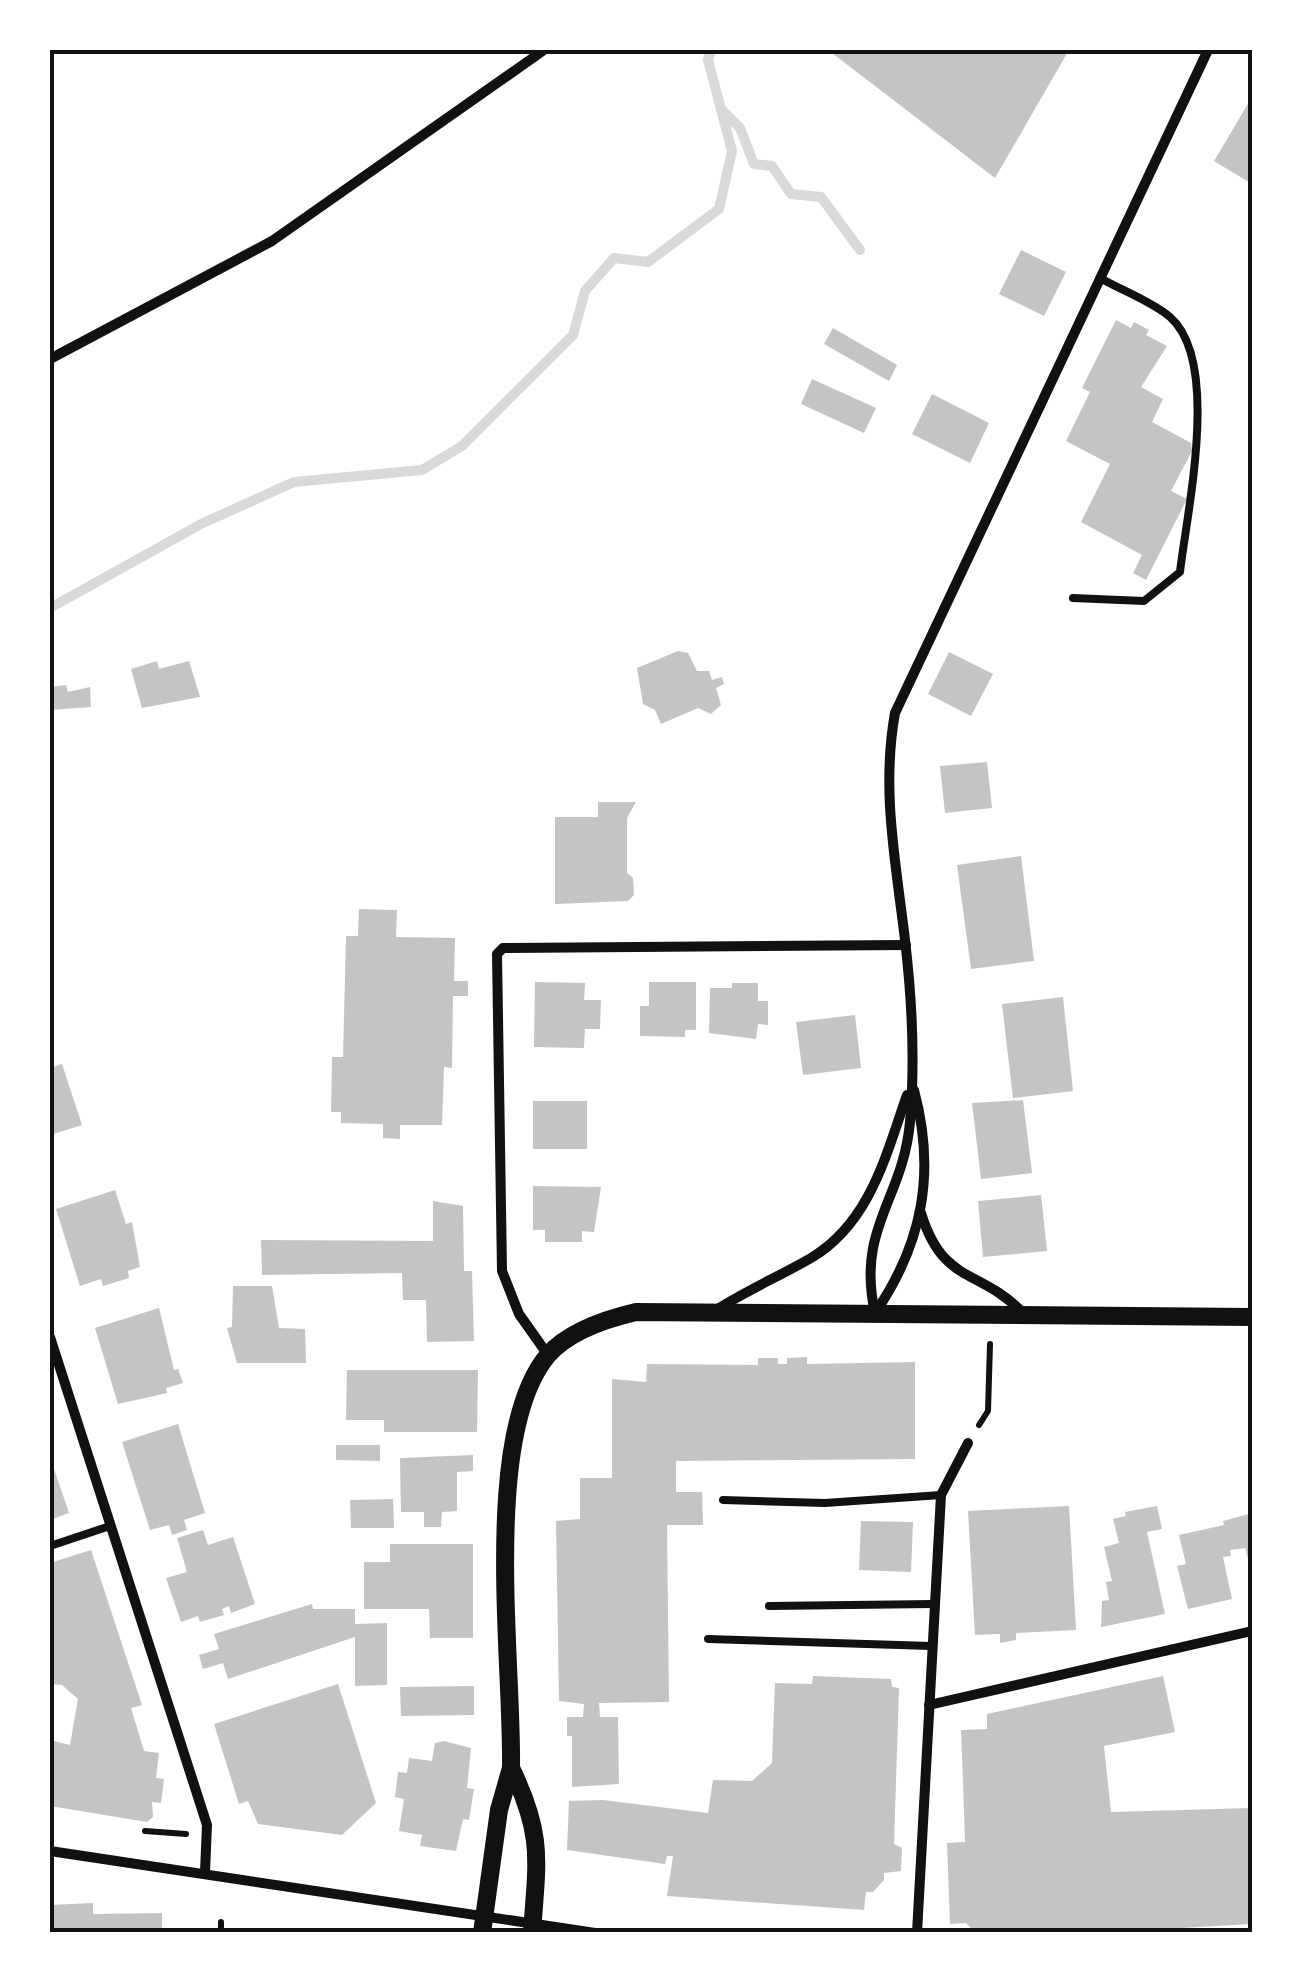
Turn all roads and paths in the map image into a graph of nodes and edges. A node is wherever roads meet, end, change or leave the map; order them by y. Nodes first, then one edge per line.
1 (544, 50) edge
2 (1208, 50) edge
3 (1102, 279) junction
4 (50, 358) edge
5 (1073, 598) dead end
6 (906, 945) junction
7 (912, 1080) junction
8 (920, 1210) junction
9 (715, 1311) junction
10 (876, 1312) junction
11 (1022, 1312) junction
12 (1252, 1316) edge
13 (50, 1337) edge
14 (990, 1344) dead end
15 (548, 1355) junction
16 (988, 1411) dead end
17 (968, 1444) dead end
18 (940, 1495) junction
19 (724, 1500) dead end
20 (110, 1526) junction
21 (50, 1546) edge
22 (933, 1604) junction
23 (769, 1606) dead end
24 (1252, 1630) edge
25 (708, 1639) dead end
26 (931, 1646) junction
27 (929, 1705) junction
28 (511, 1768) junction
29 (146, 1830) dead end
30 (207, 1836) junction
31 (50, 1850) edge
32 (205, 1872) junction
33 (483, 1924) edge
34 (532, 1928) edge
35 (595, 1933) edge
36 (917, 1933) edge

1 - 4 street
2 - 3 street
3 - 5 lane
3 - 6 street
6 - 7 street
6 - 15 street
7 - 8 street
7 - 9 street
7 - 10 street
8 - 10 street
8 - 11 street
9 - 10 street
9 - 15 street
10 - 11 street
11 - 12 street
13 - 20 street
14 - 16 path
15 - 28 street
17 - 18 street
18 - 19 lane
18 - 22 street
20 - 21 lane
20 - 30 street
22 - 23 lane
22 - 26 street
24 - 27 street
25 - 26 lane
26 - 27 street
27 - 36 street
28 - 33 street
28 - 34 street
29 - 30 path
30 - 32 street
31 - 32 street
32 - 33 street
33 - 34 street
34 - 35 street

